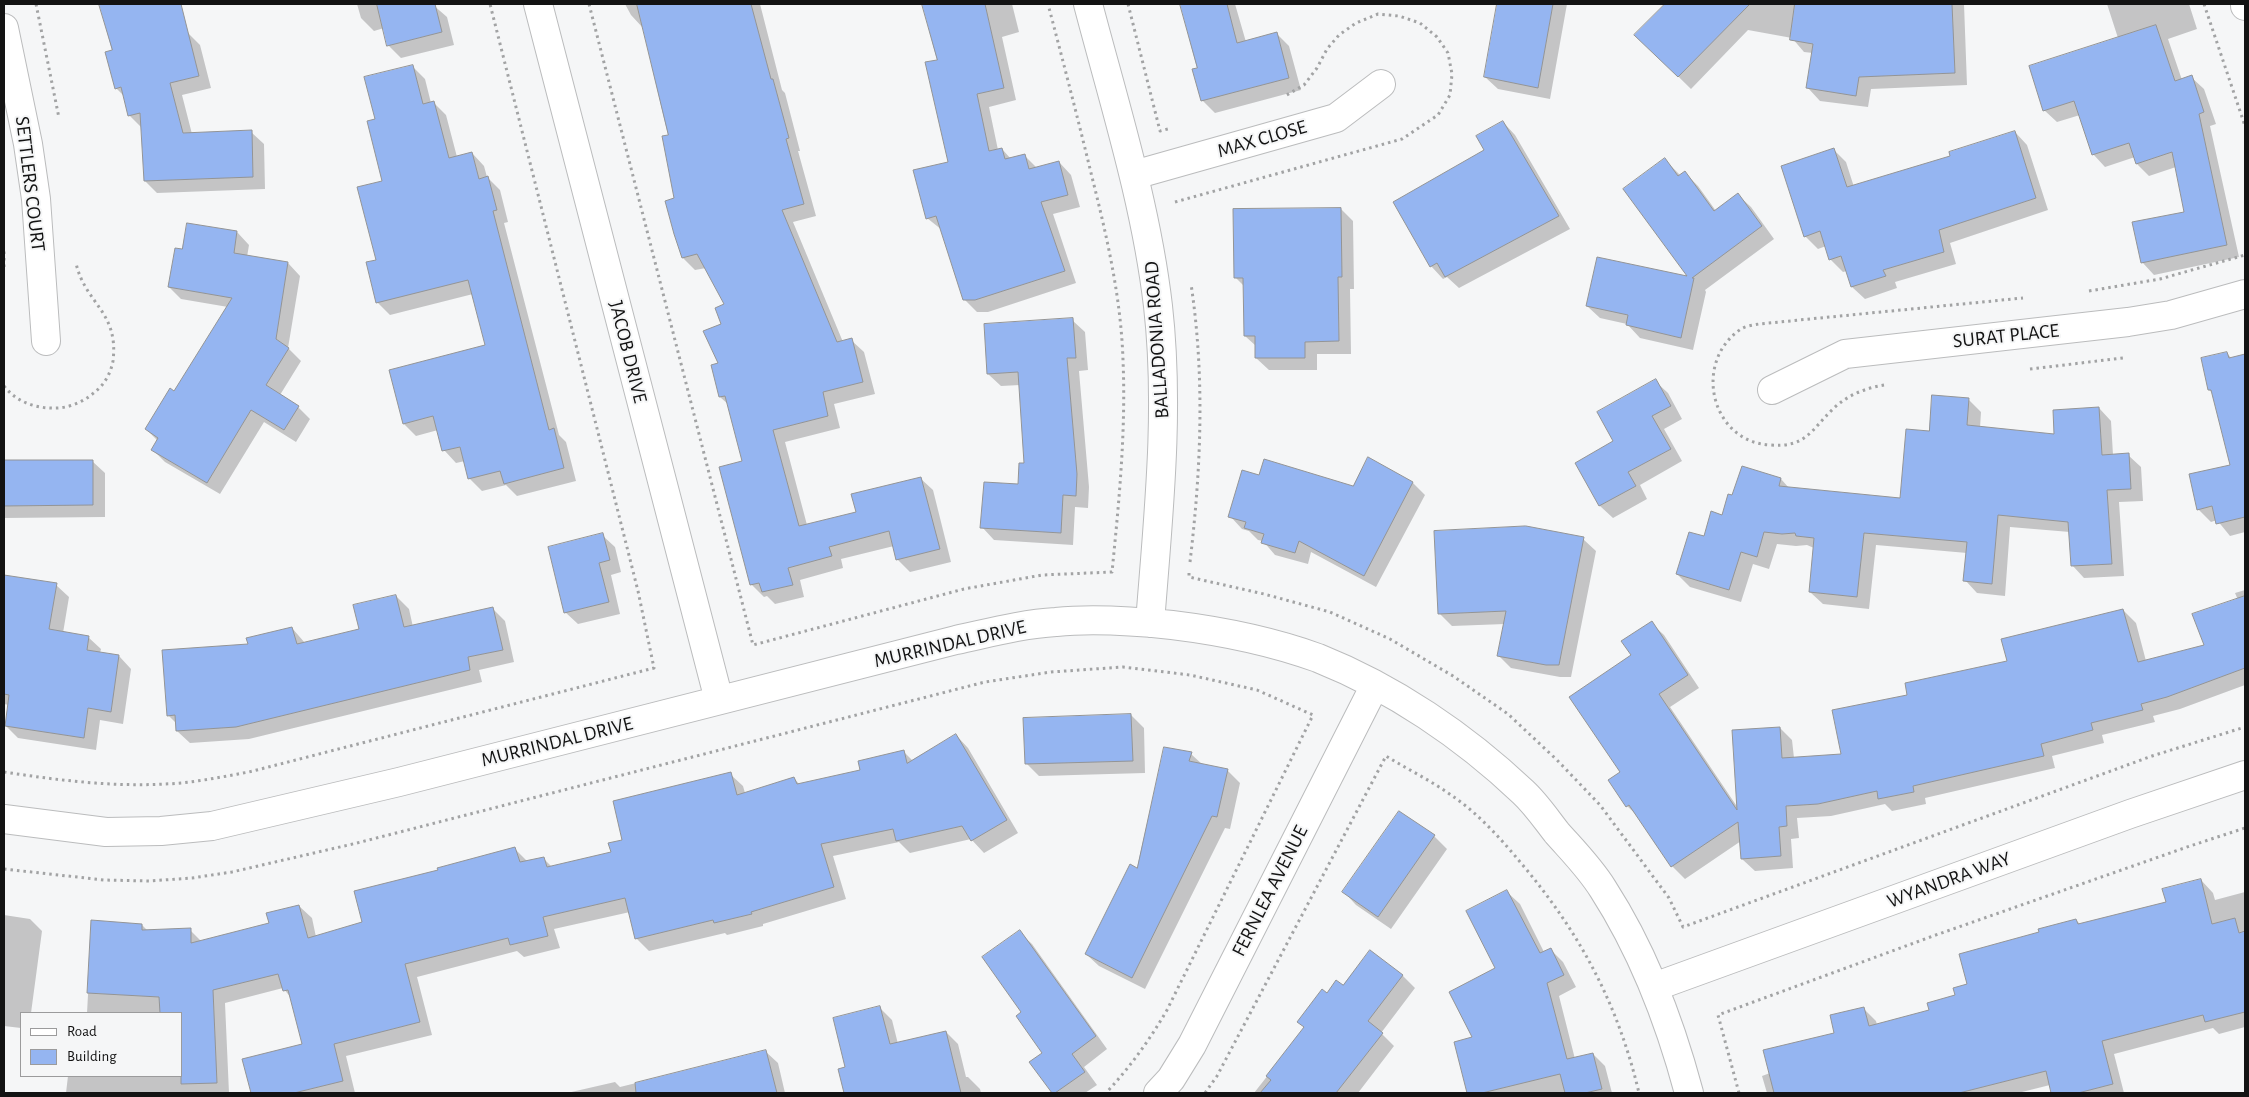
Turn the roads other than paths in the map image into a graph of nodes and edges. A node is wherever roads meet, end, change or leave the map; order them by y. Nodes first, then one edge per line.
1 (538, 4) edge
2 (1088, 4) edge
3 (4, 28) edge
4 (1381, 84) dead end
5 (1134, 175) junction
6 (2245, 294) edge
7 (46, 341) dead end
8 (1772, 390) dead end
9 (1150, 623) junction
10 (1375, 685) junction
11 (719, 700) junction
12 (2245, 775) edge
13 (4, 819) edge
14 (1654, 987) junction
15 (1158, 1093) edge
16 (1689, 1093) edge

1 - 11 street, JACOB DRIVE
2 - 5 street, BALLADONIA ROAD
3 - 7 street, SETTLERS COURT
4 - 5 street, MAX CLOSE
5 - 9 street, BALLADONIA ROAD
6 - 8 street, SURAT PLACE
9 - 10 street, MURRINDAL DRIVE
9 - 11 street, MURRINDAL DRIVE
10 - 14 street, MURRINDAL DRIVE
10 - 15 street, FERNLEA AVENUE
11 - 13 street, MURRINDAL DRIVE
12 - 14 street, WYANDRA WAY
14 - 16 street, MURRINDAL DRIVE

